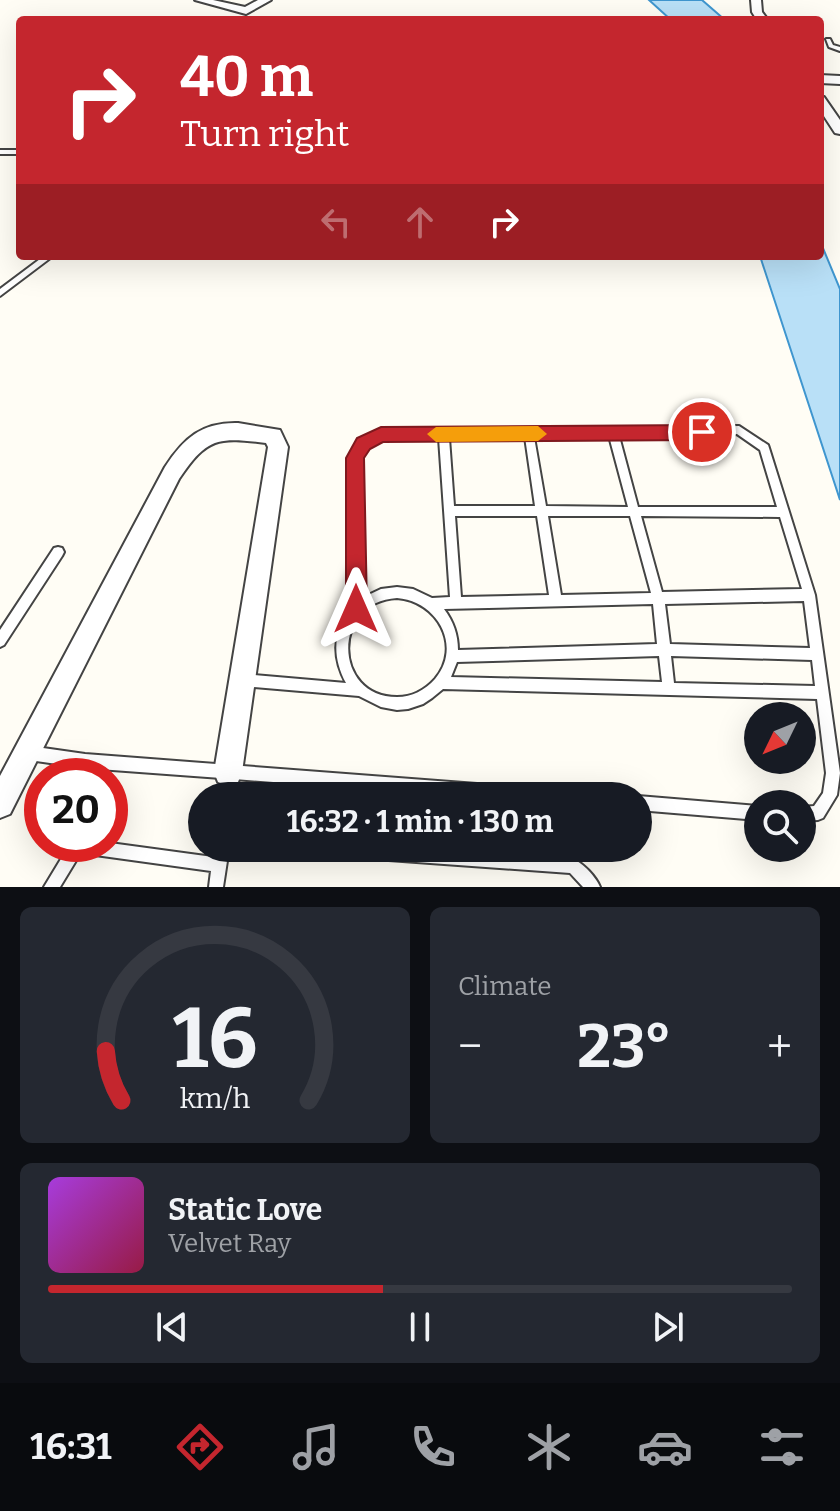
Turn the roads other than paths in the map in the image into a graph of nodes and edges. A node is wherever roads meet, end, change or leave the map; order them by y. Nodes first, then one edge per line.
1 (200, 0) edge
2 (266, 0) edge
3 (828, 40) dead end
4 (840, 49) edge
5 (824, 106) edge
6 (840, 130) edge
7 (44, 260) edge
8 (0, 293) edge
9 (613, 433) junction
10 (444, 434) junction
11 (529, 434) junction
12 (449, 511) junction
13 (543, 511) junction
14 (635, 511) junction
15 (784, 512) junction
16 (58, 552) dead end
17 (809, 595) junction
18 (658, 598) junction
19 (556, 600) junction
20 (456, 602) junction
21 (433, 603) junction
22 (356, 609) junction
23 (0, 641) edge
24 (663, 650) junction
25 (818, 654) junction
26 (452, 656) junction
27 (242, 680) junction
28 (441, 683) junction
29 (359, 690) junction
30 (669, 690) junction
31 (823, 693) junction
32 (27, 753) junction
33 (215, 782) edge
34 (227, 782) edge
35 (0, 804) edge
36 (652, 804) edge
37 (744, 812) edge
38 (816, 813) edge
39 (220, 862) edge
40 (538, 862) edge
41 (220, 865) junction
42 (51, 887) edge
43 (216, 887) edge
44 (593, 887) edge

1 - 2 street
3 - 4 lane
5 - 6 street
7 - 8 lane
9 - 11 lane
9 - 14 lane
9 - 15 lane
10 - 11 lane
10 - 12 lane
10 - 22 lane
11 - 13 lane
12 - 13 lane
12 - 20 lane
13 - 14 lane
13 - 19 lane
14 - 15 lane
14 - 18 lane
15 - 17 lane
16 - 23 lane
17 - 18 lane
17 - 25 lane
18 - 19 lane
18 - 24 lane
19 - 20 lane
20 - 21 lane
21 - 22 lane
21 - 26 lane
22 - 29 lane
24 - 25 lane
24 - 26 lane
24 - 30 lane
25 - 31 lane
26 - 28 lane
27 - 29 lane
27 - 32 street
27 - 34 street
28 - 29 lane
28 - 30 lane
30 - 31 lane
31 - 38 lane
32 - 33 lane
32 - 35 street
36 - 37 lane
39 - 41 lane
40 - 44 lane
41 - 42 lane
41 - 43 lane

